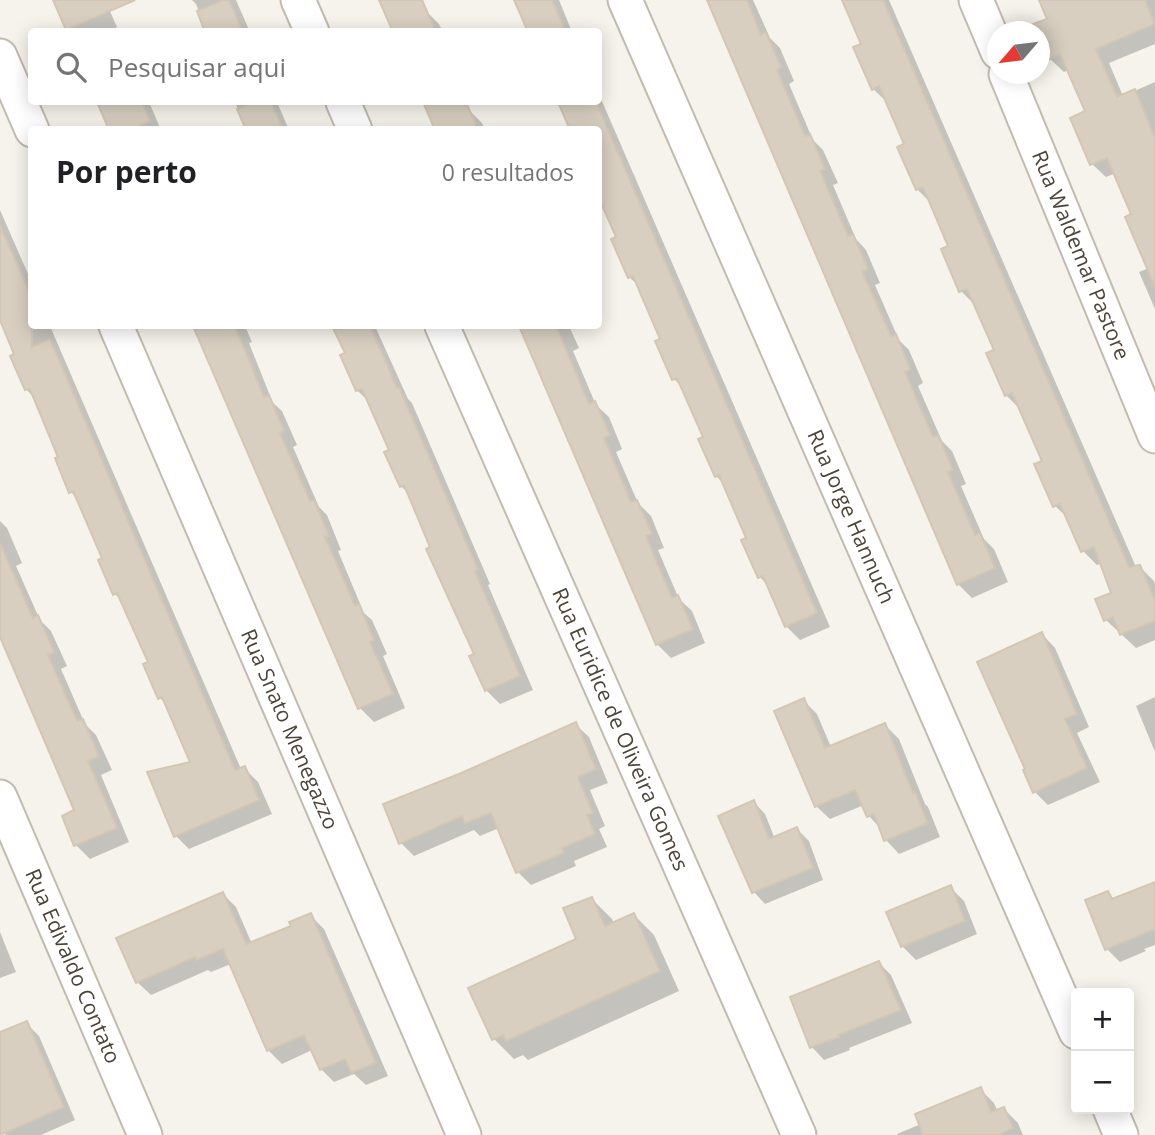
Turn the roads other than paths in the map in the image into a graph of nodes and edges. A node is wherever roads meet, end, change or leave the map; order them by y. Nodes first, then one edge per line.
1 (298, 0) edge
2 (625, 0) edge
3 (976, 0) edge
4 (987, 26) edge
5 (310, 28) edge
6 (0, 56) edge
7 (1010, 84) edge
8 (343, 105) edge
9 (30, 126) edge
10 (353, 126) edge
11 (117, 329) edge
12 (443, 329) edge
13 (1155, 436) edge
14 (0, 797) edge
15 (1071, 1021) edge
16 (1112, 1114) edge
17 (145, 1135) edge
18 (464, 1135) edge
19 (799, 1135) edge
20 (1121, 1135) edge

1 - 5 street
2 - 15 street, Rua Jorge Hannuch
3 - 4 street
6 - 9 street
7 - 13 street, Rua Waldemar Pastore
8 - 10 street
11 - 18 street, Rua Snato Menegazzo
12 - 19 street, Rua Euridice de Oliveira Gomes
14 - 17 street, Rua Edivaldo Contato
16 - 20 street

